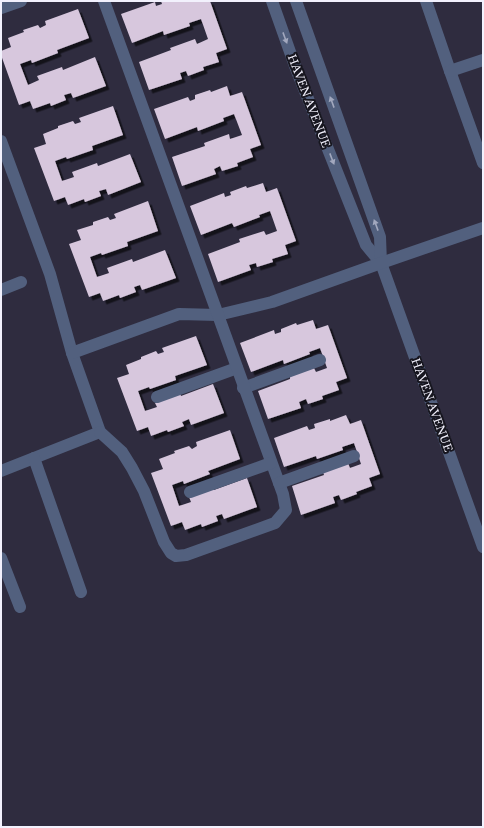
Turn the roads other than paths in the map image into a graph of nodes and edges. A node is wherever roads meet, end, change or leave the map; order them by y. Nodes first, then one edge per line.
1 (21, 1) edge
2 (104, 1) edge
3 (272, 1) edge
4 (296, 1) edge
5 (426, 1) edge
6 (1, 8) edge
7 (483, 60) edge
8 (450, 71) junction
9 (1, 141) edge
10 (483, 163) edge
11 (483, 228) edge
12 (381, 263) junction
13 (21, 282) dead end
14 (1, 290) edge
15 (218, 315) junction
16 (72, 353) junction
17 (320, 360) dead end
18 (237, 368) junction
19 (244, 388) junction
20 (157, 397) dead end
21 (100, 432) junction
22 (354, 456) dead end
23 (34, 458) junction
24 (271, 463) junction
25 (1, 471) edge
26 (279, 483) junction
27 (190, 492) dead end
28 (483, 547) edge
29 (1, 558) edge
30 (81, 592) dead end
31 (20, 607) dead end

1 - 6 street
2 - 15 street
3 -> 12 street, HAVEN AVENUE
12 -> 4 street, HAVEN AVENUE
5 - 8 street
7 - 8 street
8 - 10 street
9 - 16 street
11 - 12 street
12 - 15 street
12 - 28 street, HAVEN AVENUE
13 - 14 street
15 - 16 street
15 - 18 street
16 - 21 street
17 - 19 street
18 - 19 street
18 - 20 street
19 - 24 street
21 - 23 street
21 - 26 street
22 - 26 street
23 - 25 street
23 - 30 street
24 - 26 street
24 - 27 street
29 - 31 street

